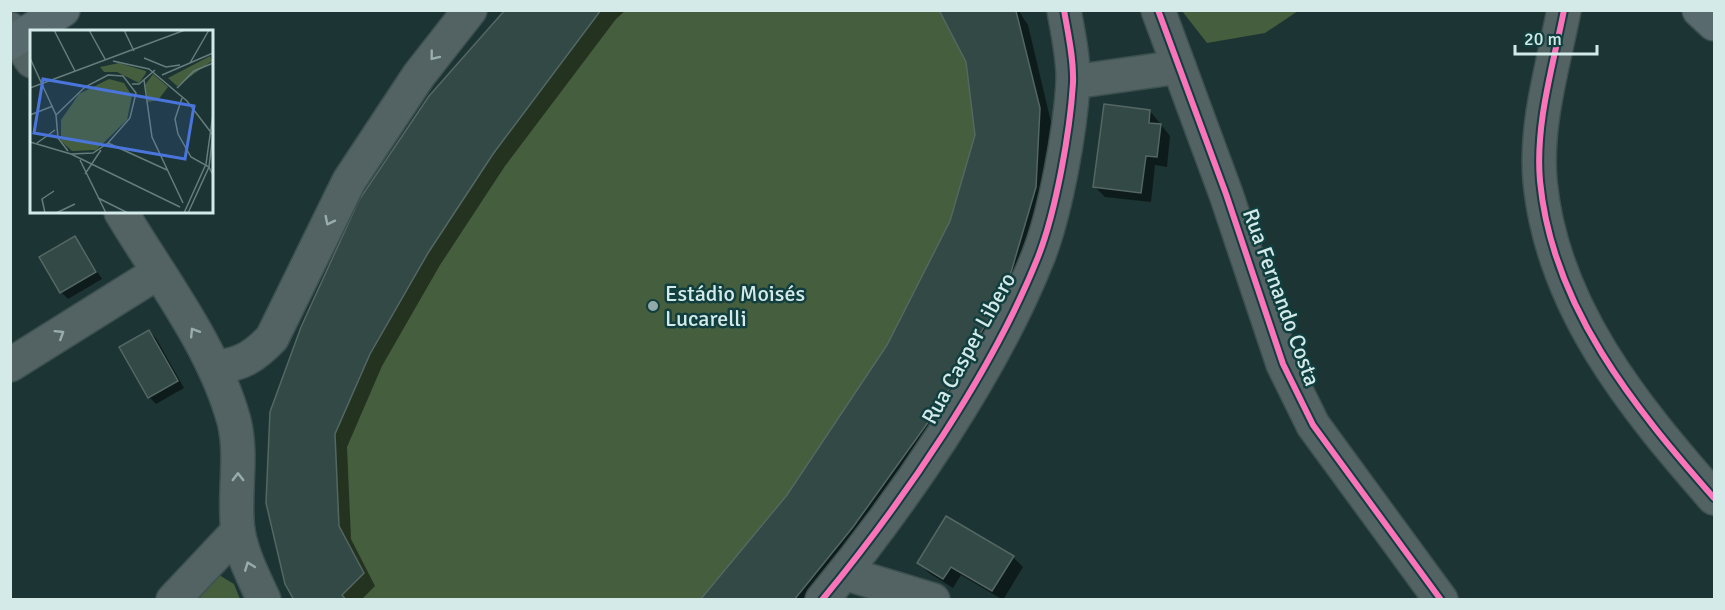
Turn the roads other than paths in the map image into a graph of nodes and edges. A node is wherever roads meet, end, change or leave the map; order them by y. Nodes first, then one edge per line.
1 (63, 10) edge
2 (470, 10) edge
3 (1064, 10) edge
4 (1158, 10) edge
5 (1564, 10) edge
6 (1699, 10) edge
7 (1714, 24) edge
8 (36, 30) edge
9 (1179, 67) junction
10 (1073, 82) junction
11 (122, 213) edge
12 (157, 273) junction
13 (10, 365) edge
14 (216, 367) junction
15 (1714, 498) edge
16 (238, 531) junction
17 (844, 573) junction
18 (173, 600) edge
19 (264, 600) edge
20 (822, 600) edge
21 (933, 600) edge
22 (1441, 600) edge

1 - 8 main road
2 -> 14 street
3 - 10 street, Rua Casper Libero
4 - 9 street, Rua Fernando Costa
5 - 15 street
6 - 7 main road
9 - 10 street
9 - 22 street, Rua Fernando Costa
10 - 17 street, Rua Casper Libero
11 - 12 street
13 -> 12 street
14 -> 12 street
16 -> 14 street
16 - 18 street
19 -> 16 street
17 - 20 street, Rua Casper Libero
17 - 21 street

